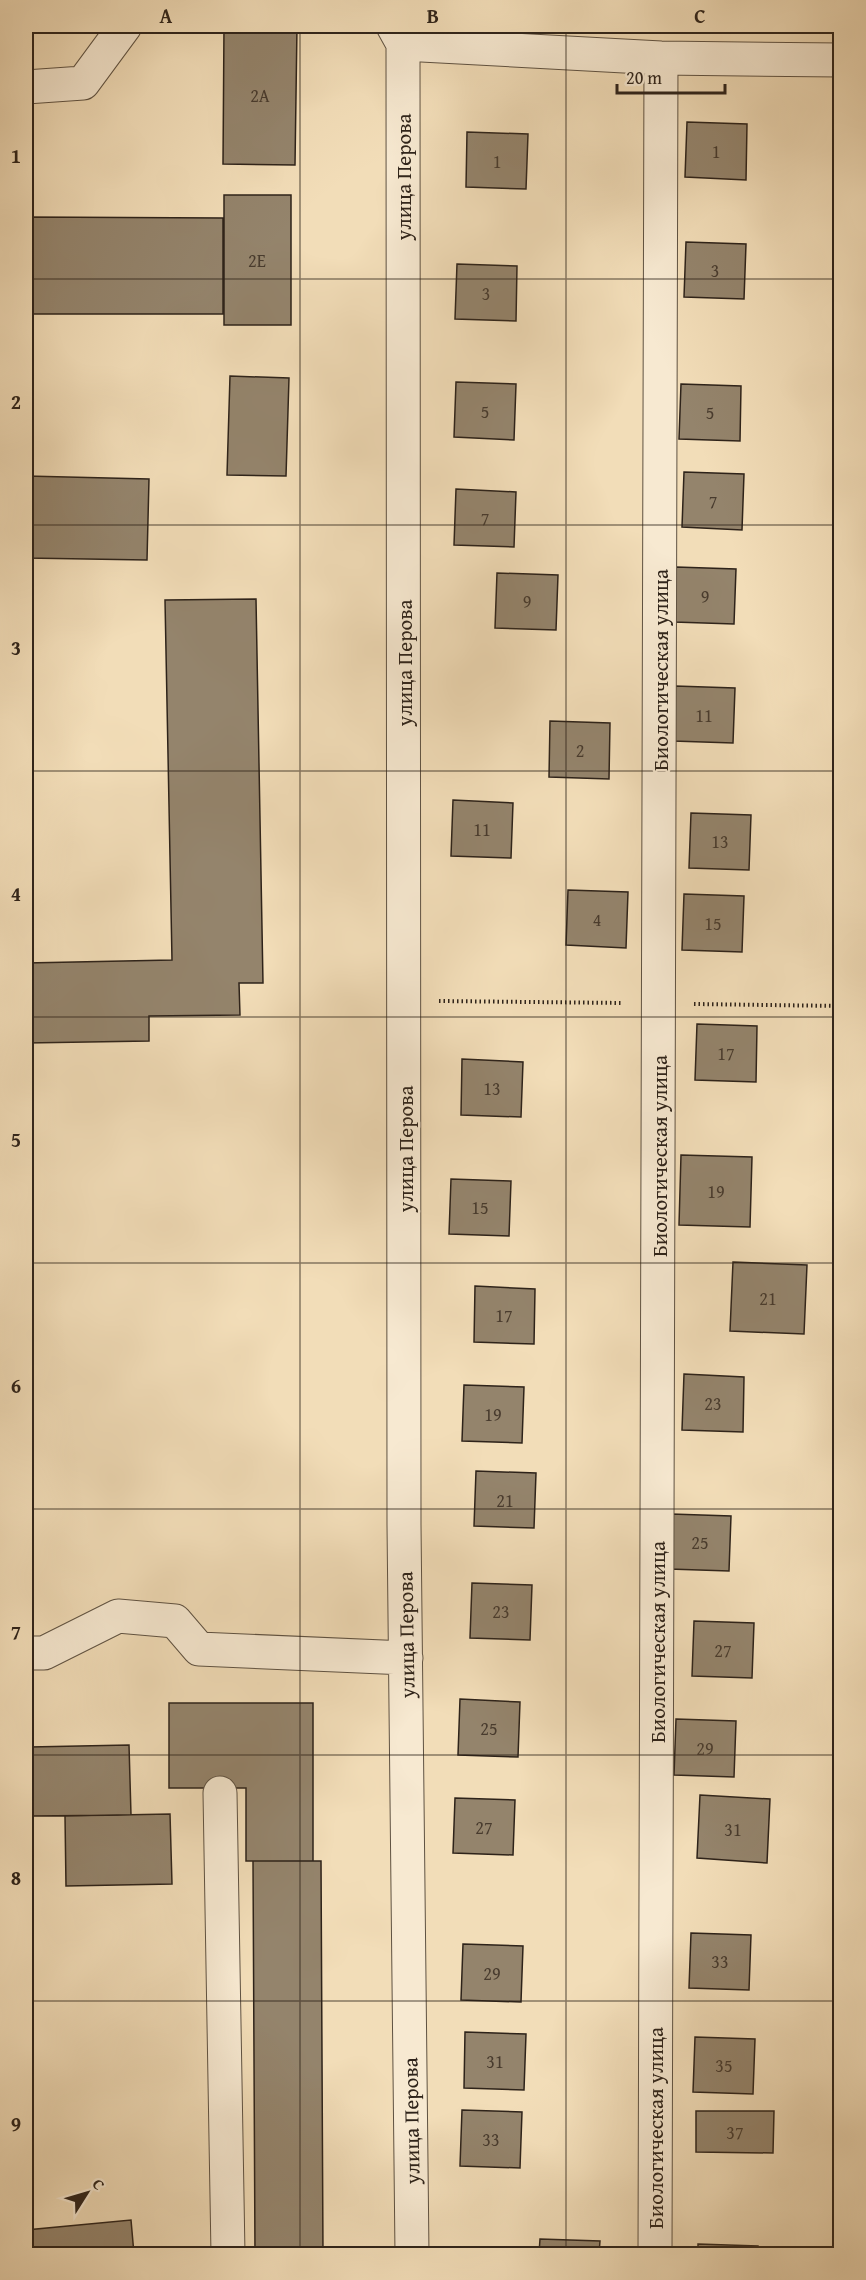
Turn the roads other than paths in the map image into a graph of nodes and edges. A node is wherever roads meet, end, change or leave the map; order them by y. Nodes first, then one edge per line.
1 (125, 26) edge
2 (398, 35) edge
3 (662, 58) junction
4 (840, 60) edge
5 (26, 87) edge
6 (26, 1653) edge
7 (406, 1658) junction
8 (220, 1793) dead end
9 (228, 2254) edge
10 (412, 2254) edge
11 (655, 2254) edge

1 - 5 street
2 - 3 street
2 - 7 street, улица Перова
3 - 4 street
3 - 11 street, Биологическая улица
6 - 7 street
7 - 10 street, улица Перова
8 - 9 street

